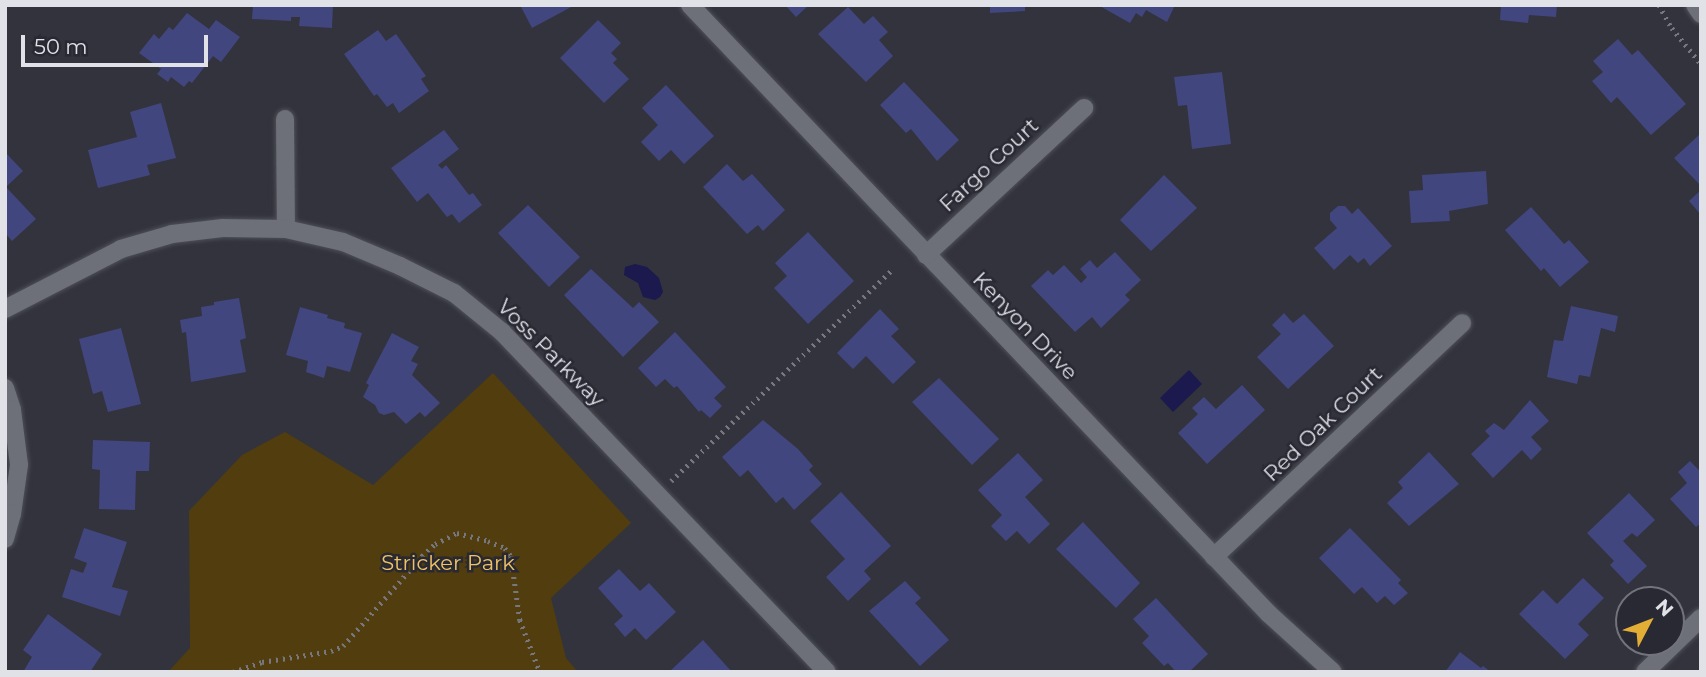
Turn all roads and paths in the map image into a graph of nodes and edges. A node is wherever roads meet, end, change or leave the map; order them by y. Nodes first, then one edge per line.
1 (690, 5) edge
2 (1659, 5) edge
3 (1695, 5) edge
4 (1701, 14) edge
5 (1701, 64) edge
6 (1084, 108) dead end
7 (285, 119) dead end
8 (286, 229) junction
9 (926, 255) junction
10 (892, 270) dead end
11 (5, 309) edge
12 (1462, 323) dead end
13 (5, 388) edge
14 (671, 481) dead end
15 (5, 539) edge
16 (1214, 557) junction
17 (1701, 618) edge
18 (233, 672) edge
19 (540, 672) edge
20 (827, 672) edge
21 (1333, 672) edge
22 (1645, 672) edge

1 - 9 street, Kenyon Drive
2 - 5 path
3 - 4 street
6 - 9 street, Fargo Court
7 - 8 street
8 - 11 street, Voss Parkway
8 - 20 street, Voss Parkway
9 - 16 street, Kenyon Drive
10 - 14 path
12 - 16 street, Red Oak Court
13 - 15 street
16 - 21 street, Kenyon Drive
17 - 22 street
18 - 19 path

